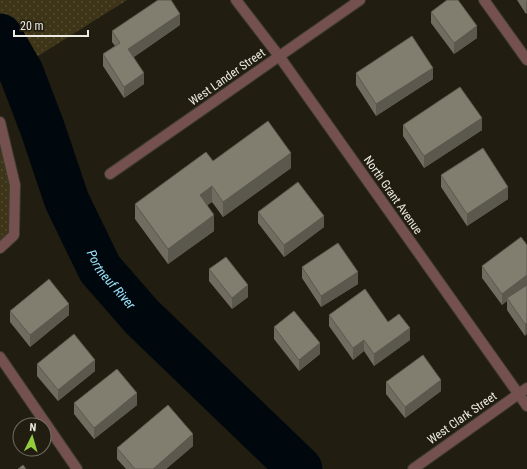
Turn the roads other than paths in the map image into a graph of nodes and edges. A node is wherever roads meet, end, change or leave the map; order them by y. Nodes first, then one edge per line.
1 (236, 0) edge
2 (360, 0) edge
3 (484, 0) edge
4 (279, 56) junction
5 (527, 60) edge
6 (0, 122) edge
7 (110, 174) dead end
8 (0, 248) edge
9 (0, 357) edge
10 (523, 391) edge
11 (527, 406) edge
12 (77, 469) edge
13 (413, 469) edge

1 - 4 street, North Grant Avenue
2 - 4 street, West Lander Street
3 - 5 street
4 - 7 street, West Lander Street
4 - 10 street, North Grant Avenue
6 - 8 street
9 - 12 street
10 - 11 street, North Grant Avenue
10 - 13 street, West Clark Street

